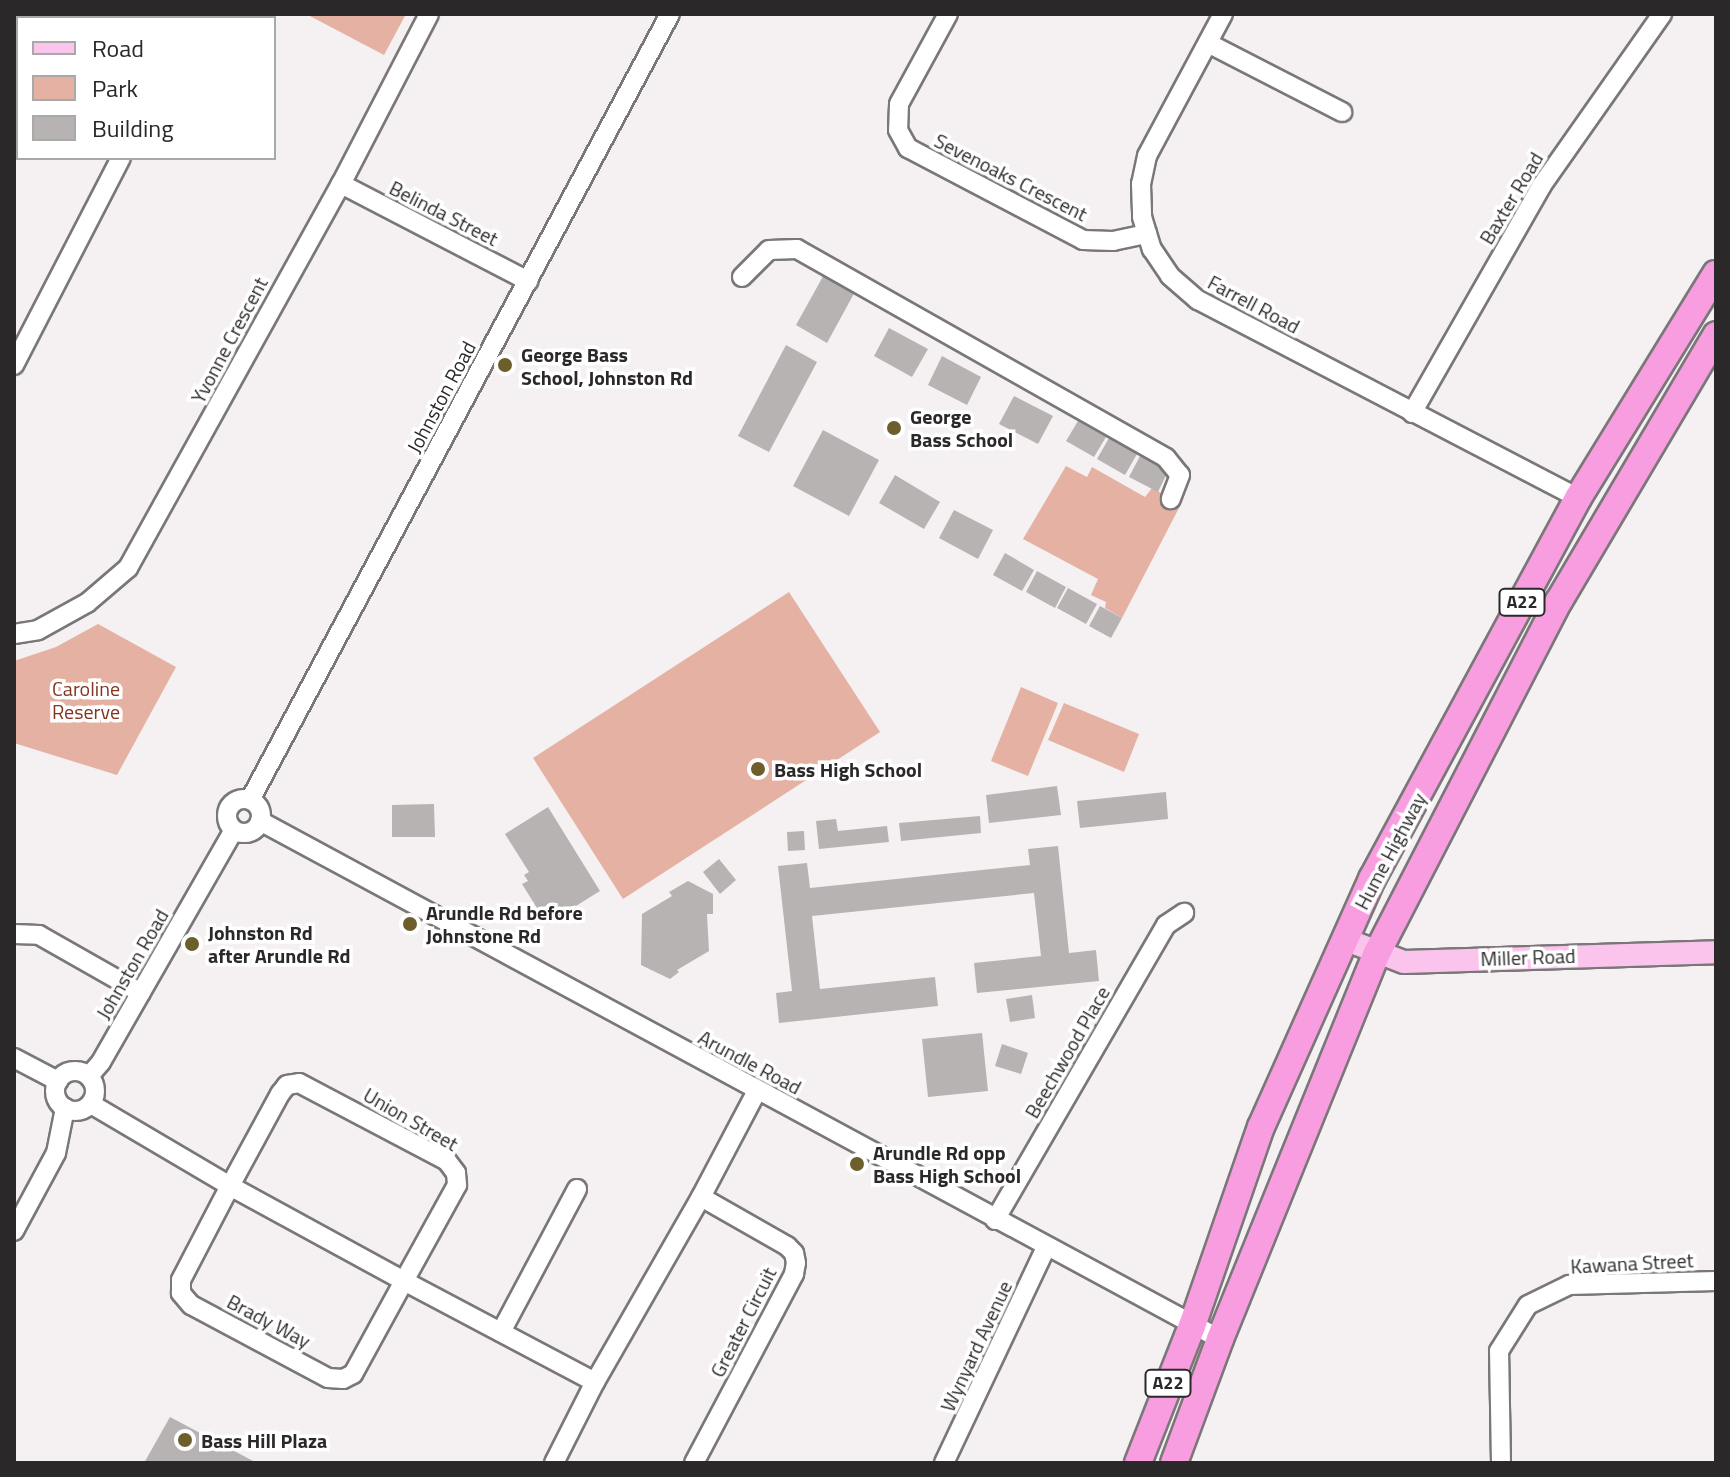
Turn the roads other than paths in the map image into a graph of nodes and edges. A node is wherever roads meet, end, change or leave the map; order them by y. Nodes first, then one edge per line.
1 (429, 14) edge
2 (670, 14) edge
3 (948, 14) edge
4 (1223, 14) edge
5 (1655, 16) edge
6 (1208, 43) junction
7 (1342, 112) dead end
8 (120, 160) edge
9 (341, 184) junction
10 (1147, 234) junction
11 (1716, 274) edge
12 (742, 277) dead end
13 (528, 281) junction
14 (1716, 335) edge
15 (14, 365) edge
16 (1412, 413) junction
17 (1578, 498) junction
18 (1171, 499) dead end
19 (14, 634) edge
20 (250, 800) junction
21 (260, 821) junction
22 (234, 830) junction
23 (1184, 913) dead end
24 (14, 934) edge
25 (1344, 939) junction
26 (1716, 952) edge
27 (1377, 953) junction
28 (141, 993) junction
29 (14, 1058) edge
30 (89, 1076) junction
31 (58, 1081) junction
32 (757, 1091) junction
33 (91, 1104) junction
34 (65, 1108) junction
35 (230, 1186) junction
36 (577, 1189) dead end
37 (701, 1197) junction
38 (995, 1220) junction
39 (14, 1231) edge
40 (1046, 1247) junction
41 (404, 1281) junction
42 (1716, 1281) edge
43 (1192, 1326) junction
44 (501, 1332) junction
45 (1220, 1339) junction
46 (595, 1382) junction
47 (554, 1463) edge
48 (694, 1463) edge
49 (944, 1463) edge
50 (1138, 1463) edge
51 (1174, 1463) edge
52 (1501, 1463) edge

1 - 9 street, Yvonne Crescent
2 - 13 street, Johnston Road
3 - 10 street, Sevenoaks Crescent
4 - 6 street, Farrell Road
5 - 16 street, Baxter Road
6 - 7 street
6 - 10 street, Farrell Road
8 - 15 street
9 - 13 street, Belinda Street
9 - 19 street, Yvonne Crescent
10 - 16 street, Farrell Road
11 - 17 highway, Hume Highway / A22
12 - 18 street
13 - 20 street, Johnston Road
14 - 27 highway, Hume Highway / A22
16 - 17 street, Farrell Road
17 - 25 highway, Hume Highway / A22
20 - 21 street
20 - 22 street
21 - 22 street
21 - 32 street, Arundle Road
22 - 28 street, Johnston Road
23 - 38 street, Beechwood Place
24 - 28 street
25 - 27 main road, Miller Road
25 - 43 highway, Hume Highway / A22
26 - 27 main road, Miller Road
27 - 45 highway, Hume Highway / A22
28 - 30 street, Johnston Road
29 - 31 street
30 - 31 street
30 - 33 street
31 - 34 street
32 - 37 street
32 - 38 street, Arundle Road
33 - 34 street
33 - 35 street
34 - 39 street
35 - 41 street
35 - 41 street, Brady Way
35 - 41 street, Union Street
36 - 44 street
37 - 46 street
37 - 48 street, Greater Circuit
38 - 40 street, Arundle Road
40 - 43 street, Arundle Road
40 - 49 street, Wynyard Avenue
41 - 44 street
42 - 52 street, Kawana Street
43 - 45 street, Arundle Road
43 - 50 highway, Hume Highway / A22
44 - 46 street
45 - 51 highway, Hume Highway / A22
46 - 47 street

